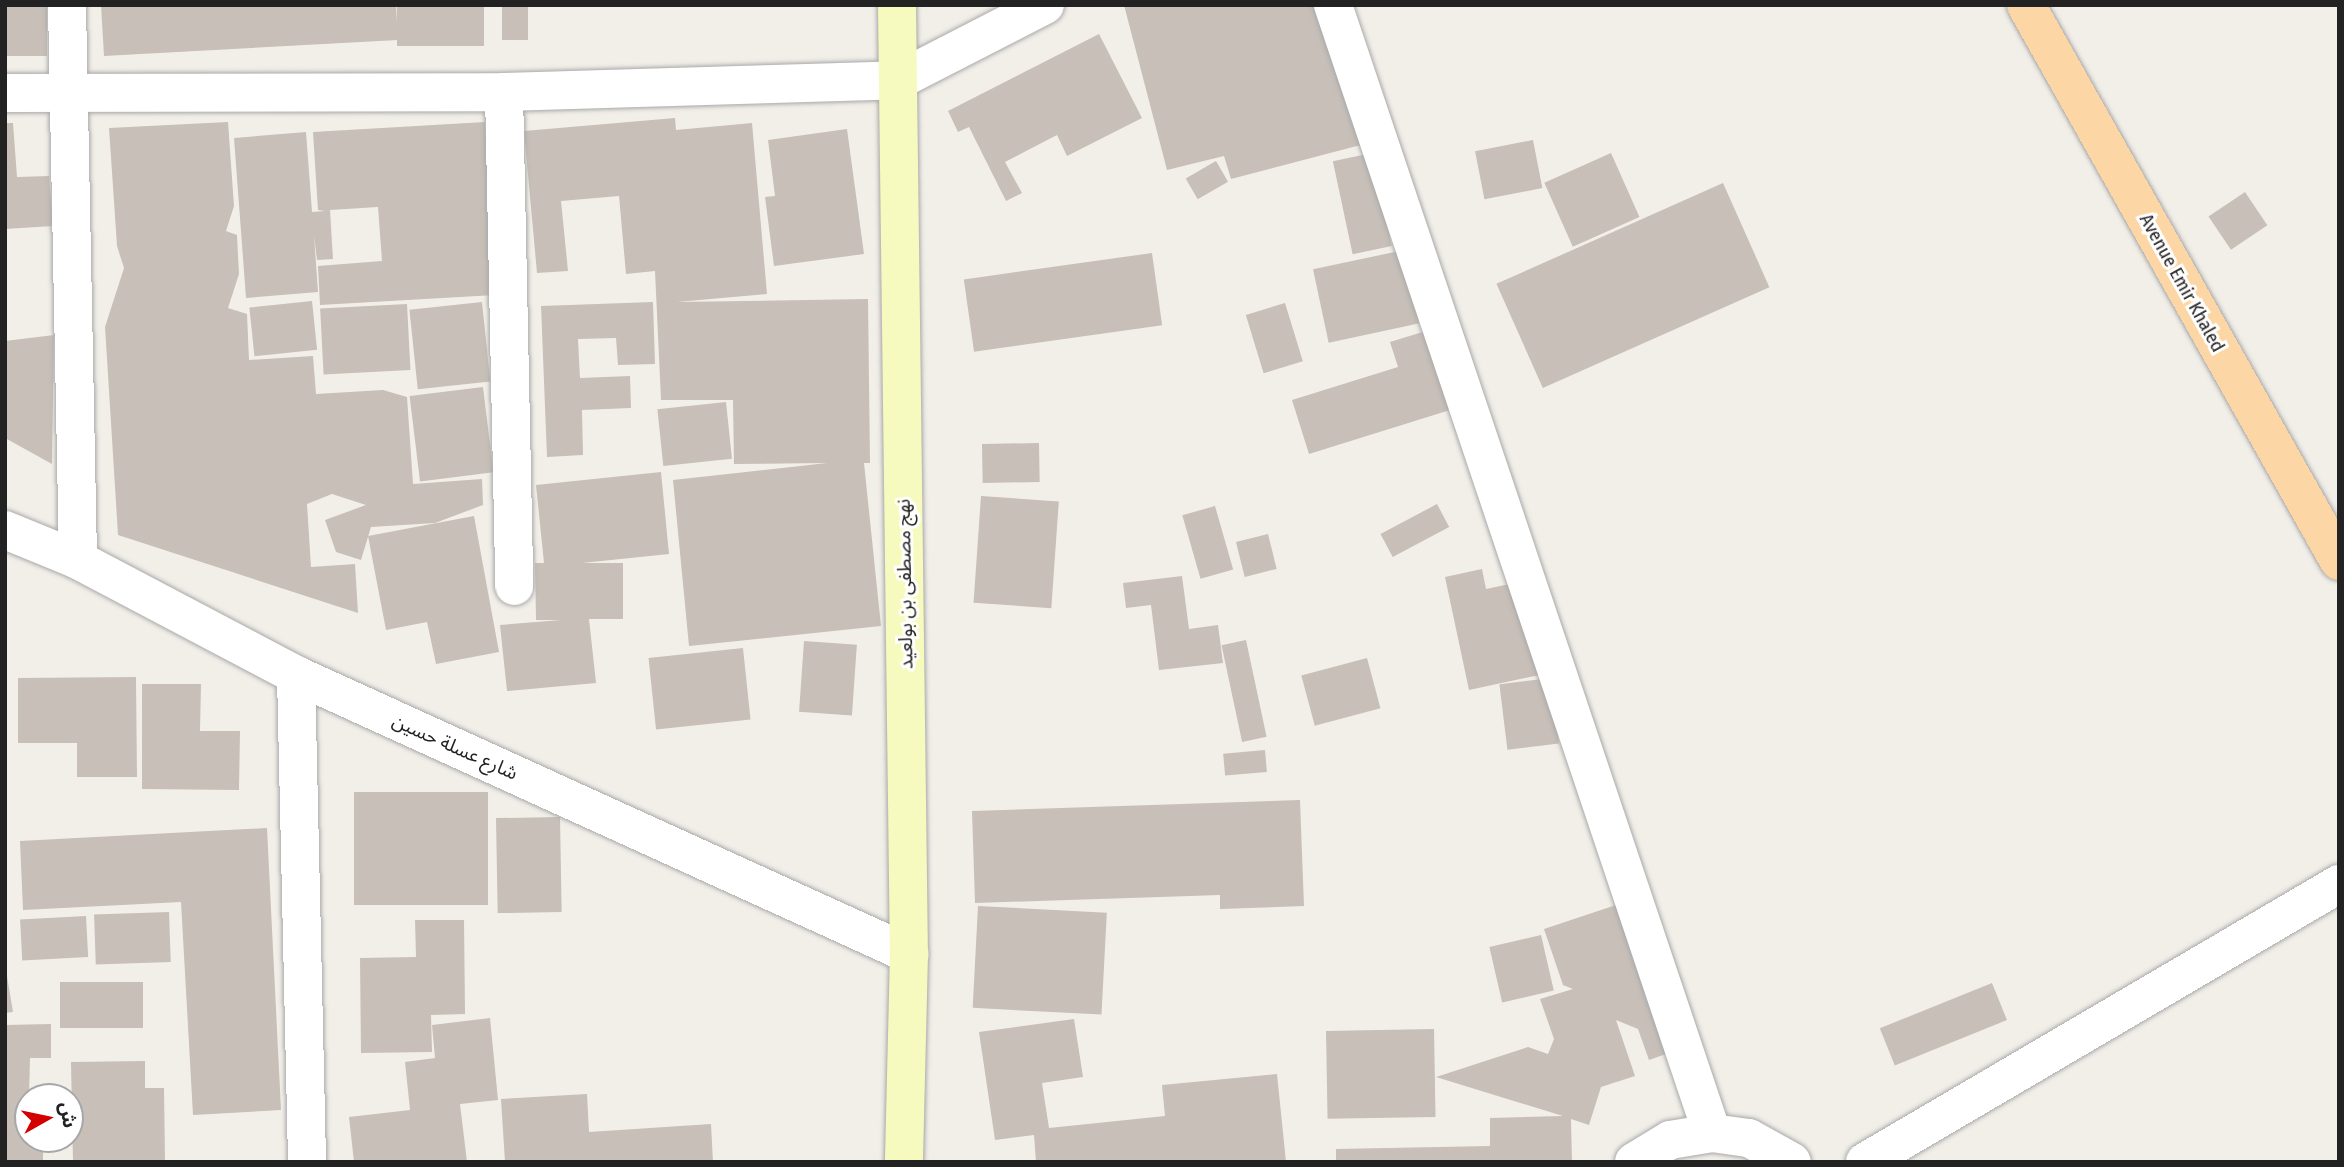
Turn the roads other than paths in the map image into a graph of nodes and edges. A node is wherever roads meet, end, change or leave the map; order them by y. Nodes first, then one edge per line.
1 (67, 5) edge
2 (897, 5) edge
3 (1045, 5) edge
4 (1333, 5) edge
5 (2026, 5) edge
6 (899, 80) junction
7 (69, 90) junction
8 (504, 92) junction
9 (5, 93) edge
10 (5, 530) edge
11 (78, 560) junction
12 (2339, 561) edge
13 (514, 586) dead end
14 (296, 675) junction
15 (2339, 884) edge
16 (909, 954) junction
17 (1713, 1133) junction
18 (307, 1162) edge
19 (904, 1162) edge
20 (1634, 1162) edge
21 (1792, 1162) edge
22 (1865, 1162) edge

1 - 7 street
2 - 6 main road, نهج مصطفى بن بولعيد
3 - 6 street
4 - 17 street
5 - 12 main road, Avenue Emir Khaled
6 - 8 street
6 - 16 main road, نهج مصطفى بن بولعيد
7 - 8 street
7 - 9 street
7 - 11 street
8 - 13 street
10 - 11 street, شارع عسلة حسين
11 - 14 street, شارع عسلة حسين
14 - 16 street, شارع عسلة حسين
14 - 18 street
15 - 22 street
16 - 19 main road, نهج مصطفى بن بولعيد
17 - 20 street
17 - 21 street

